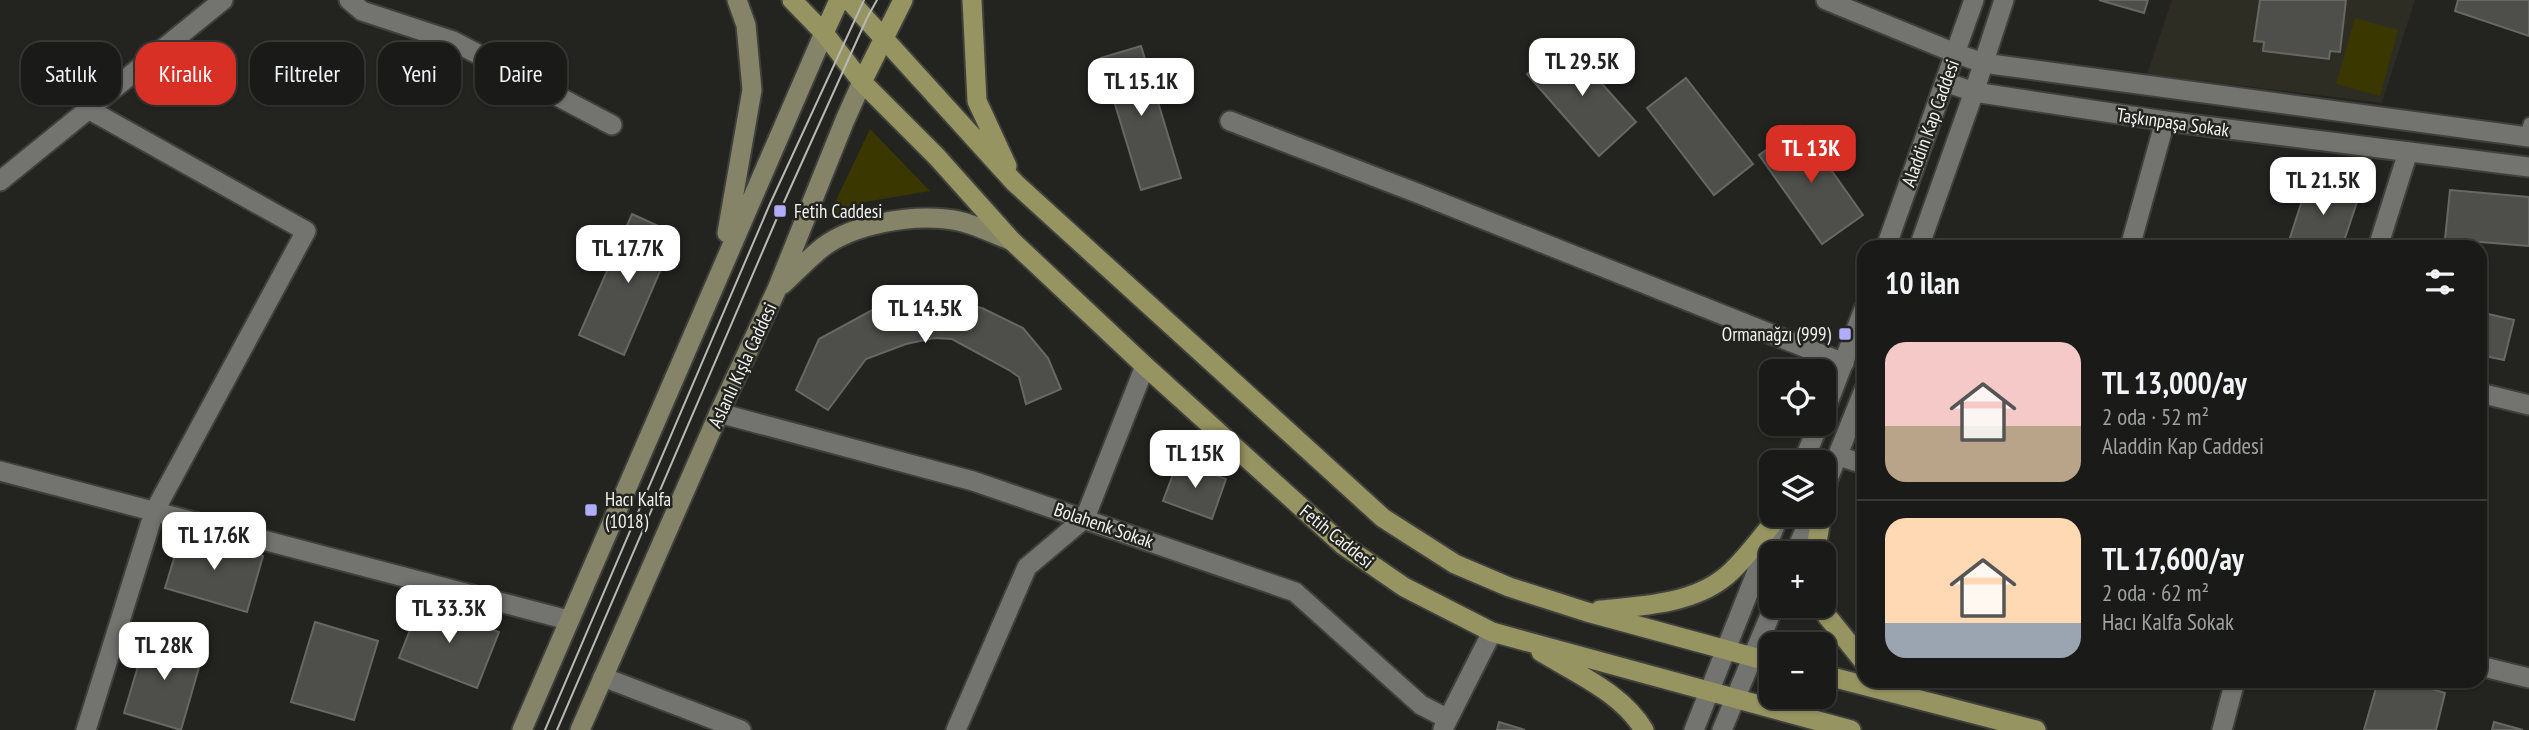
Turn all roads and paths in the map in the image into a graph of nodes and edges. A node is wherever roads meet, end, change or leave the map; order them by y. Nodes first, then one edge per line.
1 (223, 0) edge
2 (348, 0) edge
3 (737, 0) edge
4 (792, 0) edge
5 (839, 0) edge
6 (849, 0) edge
7 (903, 0) edge
8 (972, 0) edge
9 (1826, 0) edge
10 (1974, 0) edge
11 (2004, 0) edge
12 (824, 33) junction
13 (883, 36) junction
14 (1955, 53) junction
15 (1983, 64) junction
16 (862, 82) junction
17 (1945, 82) junction
18 (1974, 92) junction
19 (88, 109) junction
20 (1230, 121) dead end
21 (2165, 121) junction
22 (612, 125) dead end
23 (2528, 132) edge
24 (2408, 152) junction
25 (2529, 167) edge
26 (0, 181) edge
27 (1015, 183) junction
28 (1889, 240) edge
29 (1921, 240) edge
30 (2132, 240) edge
31 (2380, 240) edge
32 (1012, 241) junction
33 (721, 267) junction
34 (778, 289) junction
35 (1857, 328) edge
36 (1844, 363) junction
37 (1145, 366) junction
38 (1836, 383) edge
39 (2487, 395) edge
40 (2529, 405) edge
41 (1857, 408) edge
42 (719, 413) junction
43 (1838, 456) junction
44 (1836, 461) edge
45 (1857, 462) edge
46 (0, 471) edge
47 (154, 512) junction
48 (1085, 518) junction
49 (1769, 527) edge
50 (1774, 527) edge
51 (1587, 612) junction
52 (1829, 618) edge
53 (568, 620) junction
54 (1492, 632) junction
55 (1522, 640) junction
56 (1726, 649) junction
57 (1857, 653) edge
58 (1759, 658) edge
59 (1759, 663) edge
60 (2487, 668) edge
61 (603, 677) junction
62 (1836, 678) edge
63 (2529, 678) edge
64 (1857, 683) edge
65 (1877, 688) edge
66 (1896, 688) edge
67 (2233, 688) edge
68 (1710, 690) junction
69 (1906, 695) junction
70 (1735, 699) junction
71 (1445, 724) edge
72 (86, 730) edge
73 (522, 730) edge
74 (580, 730) edge
75 (741, 730) edge
76 (956, 730) edge
77 (1644, 730) edge
78 (1694, 730) edge
79 (1722, 730) edge
80 (1851, 730) edge
81 (2036, 730) edge
82 (2222, 730) edge

1 - 19 street
2 - 22 street
3 - 33 main road
4 - 12 main road, Fetih Caddesi
5 - 12 main road
6 - 13 main road
7 - 13 main road, Aslanlı Kışla Caddesi
8 - 27 main road
9 - 14 street
10 - 14 street, Aladdin Kap Caddesi
11 - 15 street, Aladdin Kap Caddesi
12 - 16 main road, Fetih Caddesi
12 - 33 main road
13 - 16 main road, Aslanlı Kışla Caddesi
13 - 27 main road
14 - 15 street
14 - 17 street, Aladdin Kap Caddesi
15 - 18 street, Aladdin Kap Caddesi
15 - 23 street
16 - 32 main road, Fetih Caddesi
16 - 34 main road, Aslanlı Kışla Caddesi
17 - 18 street, Taşkınpaşa Sokak
17 - 28 street, Aladdin Kap Caddesi
18 - 21 street, Taşkınpaşa Sokak
18 - 29 street, Aladdin Kap Caddesi
19 - 26 street
19 - 47 street
20 - 36 street
21 - 24 street, Taşkınpaşa Sokak
21 - 30 street
24 - 25 street, Taşkınpaşa Sokak
24 - 31 street
27 - 51 main road
32 - 34 main road
32 - 37 main road, Fetih Caddesi
33 - 53 main road
34 - 42 main road, Aslanlı Kışla Caddesi
35 - 36 street
36 - 38 street
37 - 48 street
37 - 54 main road, Fetih Caddesi
39 - 40 street
41 - 43 street
42 - 48 street, Bolahenk Sokak
42 - 61 main road, Aslanlı Kışla Caddesi
43 - 44 street
43 - 45 street
46 - 47 street
47 - 53 street
47 - 72 street
48 - 71 street, Bolahenk Sokak
48 - 76 street
49 - 51 main road
50 - 56 street
51 - 56 main road
52 - 57 main road
53 - 73 main road
54 - 55 main road, Fetih Caddesi
54 - 71 street
55 - 68 main road, Fetih Caddesi
55 - 77 main road
56 - 58 main road
56 - 68 street
59 - 70 street
60 - 63 street
61 - 74 main road, Aslanlı Kışla Caddesi
61 - 75 street
62 - 64 main road
65 - 69 main road
66 - 69 main road
67 - 82 street
68 - 70 main road, Fetih Caddesi
68 - 78 street
69 - 81 main road
70 - 79 street
70 - 80 main road, Fetih Caddesi

